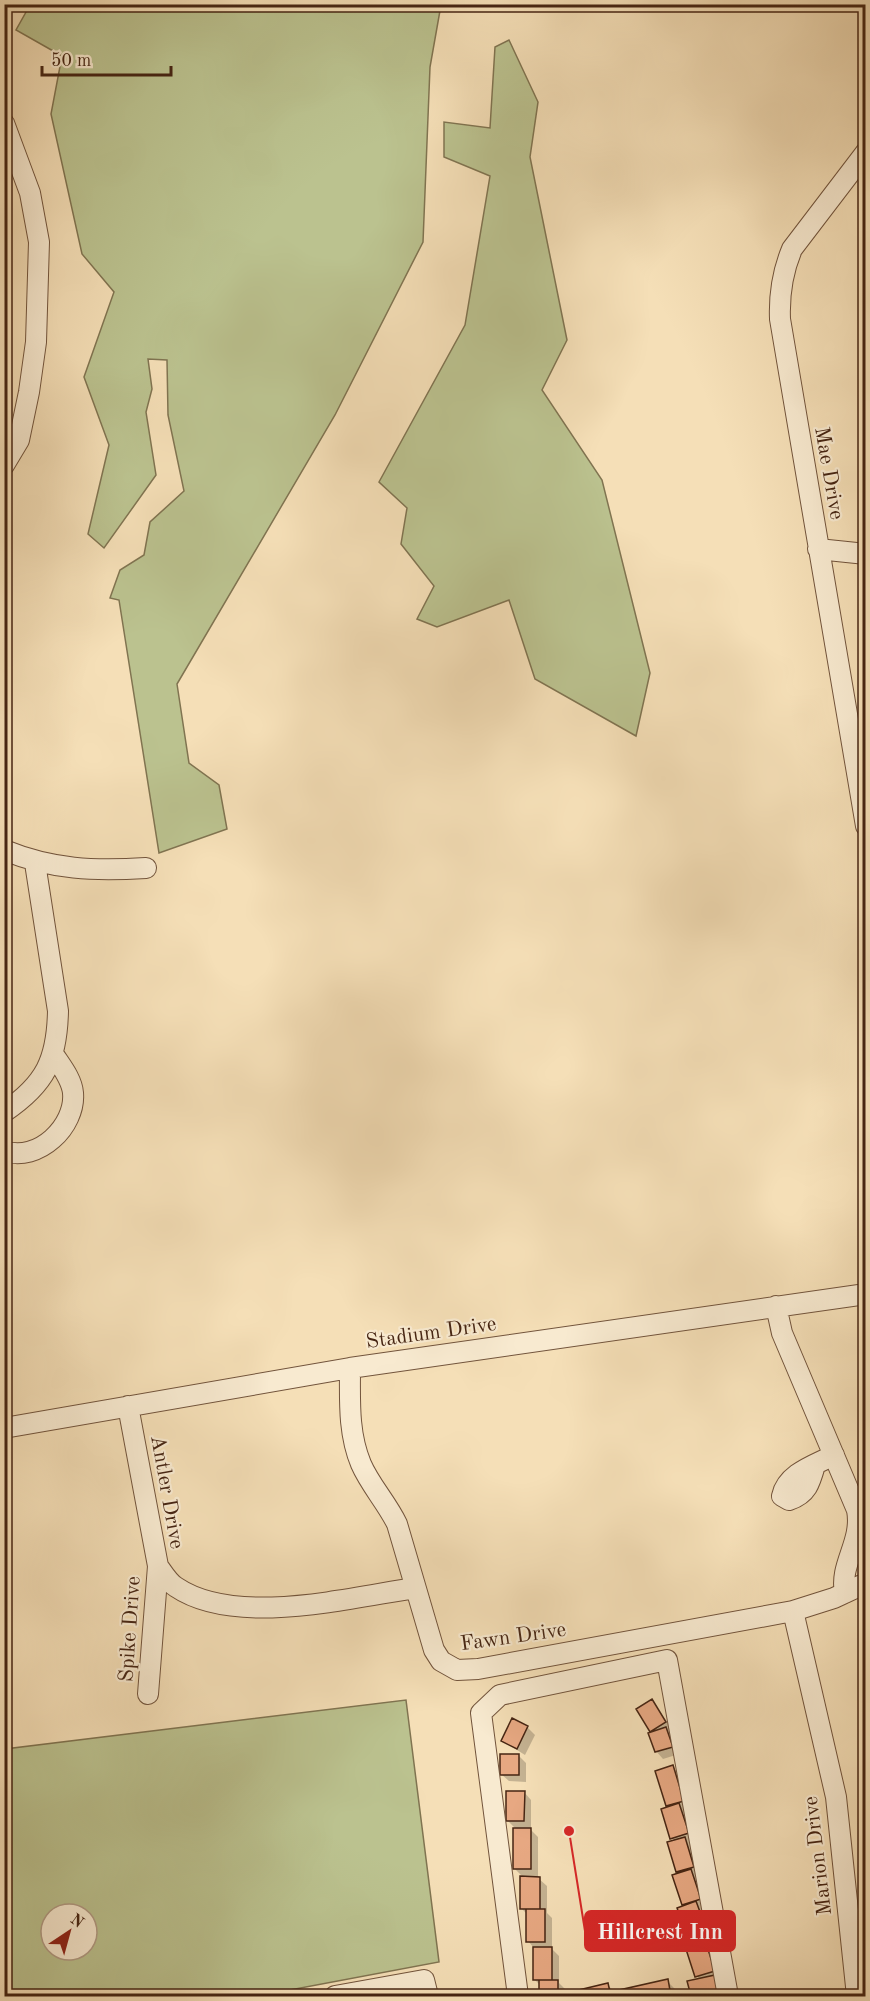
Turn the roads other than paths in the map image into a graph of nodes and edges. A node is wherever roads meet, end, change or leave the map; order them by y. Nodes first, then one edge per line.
1 (4, 123) edge
2 (866, 152) edge
3 (4, 465) edge
4 (819, 549) junction
5 (866, 554) edge
6 (866, 826) edge
7 (4, 850) edge
8 (35, 863) junction
9 (146, 868) dead end
10 (54, 1055) junction
11 (4, 1112) edge
12 (4, 1151) edge
13 (866, 1294) edge
14 (776, 1306) junction
15 (350, 1368) junction
16 (128, 1406) junction
17 (4, 1428) edge
18 (834, 1455) junction
19 (815, 1465) dead end
20 (158, 1566) junction
21 (866, 1583) edge
22 (415, 1587) junction
23 (845, 1593) junction
24 (793, 1611) junction
25 (148, 1694) dead end
26 (335, 1996) edge
27 (428, 1996) edge
28 (518, 1996) edge
29 (728, 1996) edge
30 (857, 1996) edge

1 - 3 street
2 - 4 street, Mae Drive
4 - 5 street
4 - 6 street, Mae Drive
7 - 8 street
8 - 9 street
8 - 10 street
10 - 11 street
10 - 12 street
13 - 14 street, Stadium Drive
14 - 15 street, Stadium Drive
14 - 18 street
15 - 16 street, Stadium Drive
15 - 22 street, Fawn Drive
16 - 17 street, Stadium Drive
16 - 20 street, Antler Drive
18 - 19 street
18 - 23 street
20 - 22 street, Antler Drive
20 - 25 street, Spike Drive
21 - 23 street
22 - 24 street, Fawn Drive
23 - 24 street
24 - 30 street, Marion Drive
26 - 27 street
28 - 29 street

